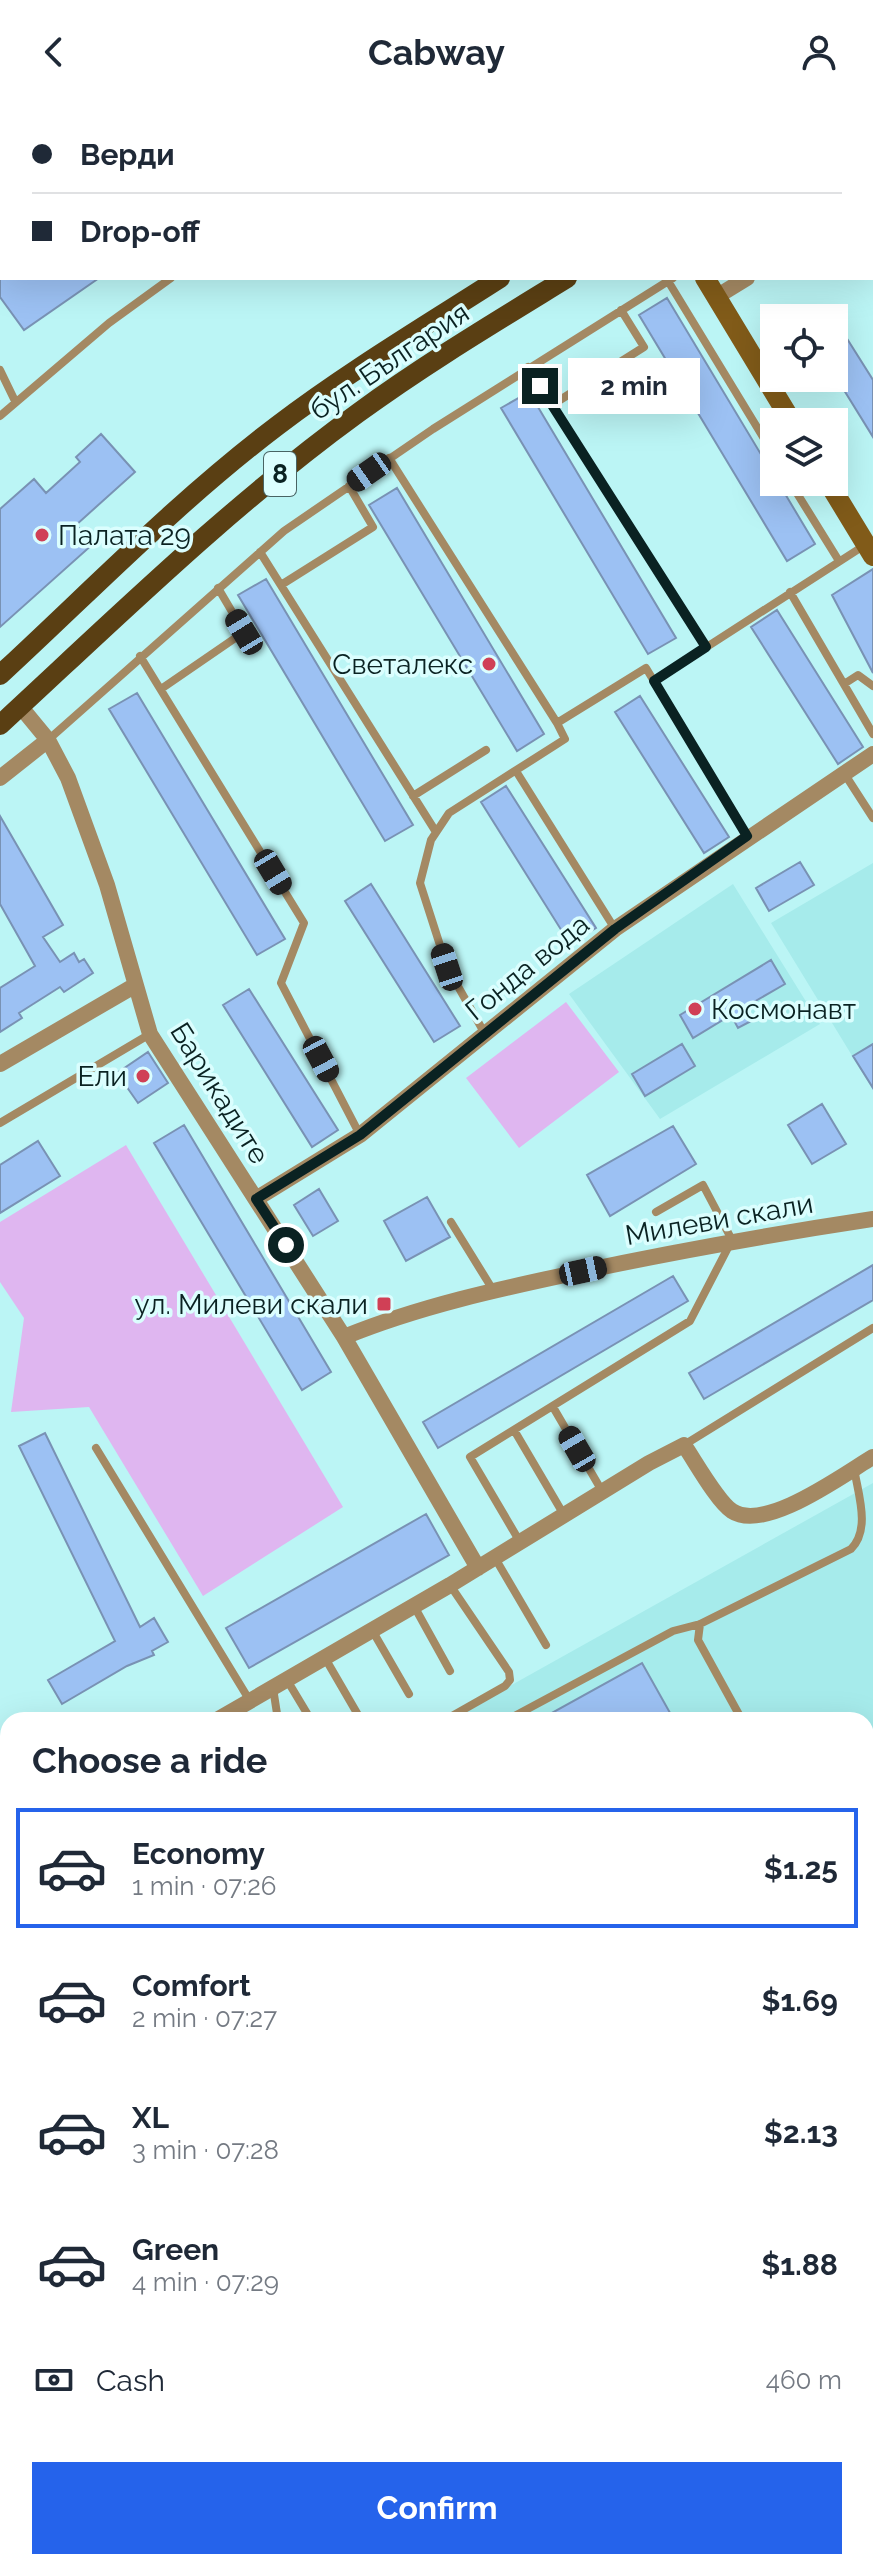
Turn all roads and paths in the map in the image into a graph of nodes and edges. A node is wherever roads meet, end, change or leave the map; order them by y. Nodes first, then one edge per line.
1 (168, 280) edge
2 (497, 280) edge
3 (564, 280) edge
4 (671, 280) edge
5 (706, 280) edge
6 (744, 280) edge
7 (716, 297) junction
8 (621, 310) junction
9 (528, 367) junction
10 (0, 370) edge
11 (15, 401) junction
12 (552, 405) junction
13 (783, 408) edge
14 (0, 416) edge
15 (760, 431) edge
16 (389, 458) junction
17 (349, 486) junction
18 (799, 496) edge
19 (837, 496) edge
20 (870, 550) edge
21 (260, 552) junction
22 (839, 561) junction
23 (281, 585) junction
24 (218, 588) junction
25 (790, 592) junction
26 (706, 647) junction
27 (140, 656) junction
28 (0, 675) edge
29 (654, 681) junction
30 (844, 684) junction
31 (873, 686) edge
32 (161, 689) junction
33 (20, 706) junction
34 (557, 723) junction
35 (0, 725) edge
36 (873, 734) edge
37 (48, 740) junction
38 (486, 750) dead end
39 (873, 754) edge
40 (516, 771) junction
41 (844, 773) junction
42 (0, 778) edge
43 (413, 796) junction
44 (873, 818) edge
45 (436, 832) junction
46 (747, 836) junction
47 (615, 929) junction
48 (134, 986) junction
49 (150, 1034) junction
50 (485, 1034) junction
51 (0, 1064) edge
52 (0, 1123) edge
53 (360, 1135) junction
54 (256, 1199) junction
55 (656, 1212) dead end
56 (873, 1219) edge
57 (451, 1222) dead end
58 (732, 1240) junction
59 (493, 1290) junction
60 (873, 1328) edge
61 (344, 1337) junction
62 (553, 1407) junction
63 (514, 1430) junction
64 (684, 1445) junction
65 (96, 1448) dead end
66 (873, 1457) edge
67 (854, 1468) junction
68 (602, 1491) junction
69 (564, 1515) junction
70 (520, 1542) junction
71 (495, 1557) junction
72 (478, 1568) junction
73 (450, 1585) junction
74 (413, 1605) junction
75 (700, 1624) junction
76 (372, 1630) junction
77 (546, 1645) dead end
78 (324, 1657) junction
79 (450, 1671) dead end
80 (280, 1684) junction
81 (409, 1694) dead end
82 (250, 1701) junction
83 (231, 1712) edge
84 (278, 1712) edge
85 (304, 1712) edge
86 (356, 1712) edge
87 (459, 1712) edge
88 (522, 1712) edge
89 (738, 1712) edge

1 - 11 lane
2 - 28 main road, 8
3 - 33 main road, бул. България / 8
4 - 8 lane
4 - 15 lane
5 - 7 street
6 - 7 street
7 - 13 street
8 - 9 lane
8 - 12 lane
9 - 12 lane
9 - 16 lane
10 - 11 lane
11 - 14 lane
12 - 26 lane
16 - 17 lane
16 - 34 lane
17 - 21 lane
17 - 23 lane
18 - 22 lane
19 - 20 street
20 - 22 lane
21 - 23 lane
21 - 24 lane
22 - 25 lane
23 - 43 lane
24 - 27 lane
24 - 32 lane
25 - 26 lane
25 - 30 lane
26 - 29 lane
27 - 32 lane
27 - 37 lane
29 - 34 lane
29 - 46 lane
30 - 31 lane
30 - 36 lane
32 - 53 lane
33 - 35 main road, бул. България / 8
33 - 37 street, Барикадите
34 - 40 lane
37 - 42 street
37 - 48 street, Барикадите
38 - 43 lane
39 - 41 street, Гонда вода
40 - 45 lane
40 - 47 lane
41 - 44 lane
41 - 46 street, Гонда вода
43 - 45 lane
45 - 50 lane
46 - 47 street, Гонда вода
47 - 50 street, Гонда вода
48 - 49 street, Барикадите
48 - 51 street
49 - 52 lane
49 - 54 street, Барикадите
50 - 53 street, Гонда вода
53 - 54 street, Гонда вода
54 - 61 street, Барикадите
55 - 58 lane
56 - 58 street, Милеви скали
57 - 59 lane
58 - 59 street, Милеви скали
58 - 62 lane
59 - 61 street, Милеви скали
60 - 64 lane
61 - 72 street, Барикадите
62 - 63 lane
62 - 68 lane
63 - 69 lane
63 - 70 lane
64 - 67 street
64 - 68 street
65 - 82 lane
66 - 67 street
67 - 75 lane
68 - 69 street
69 - 70 street
70 - 71 street
71 - 72 street
71 - 77 lane
72 - 73 street
73 - 74 street
73 - 87 lane
74 - 76 street
74 - 79 lane
75 - 88 lane
75 - 89 lane
76 - 78 street
76 - 81 lane
78 - 80 street
78 - 86 lane
80 - 82 street
80 - 84 lane
80 - 85 lane
82 - 83 street

